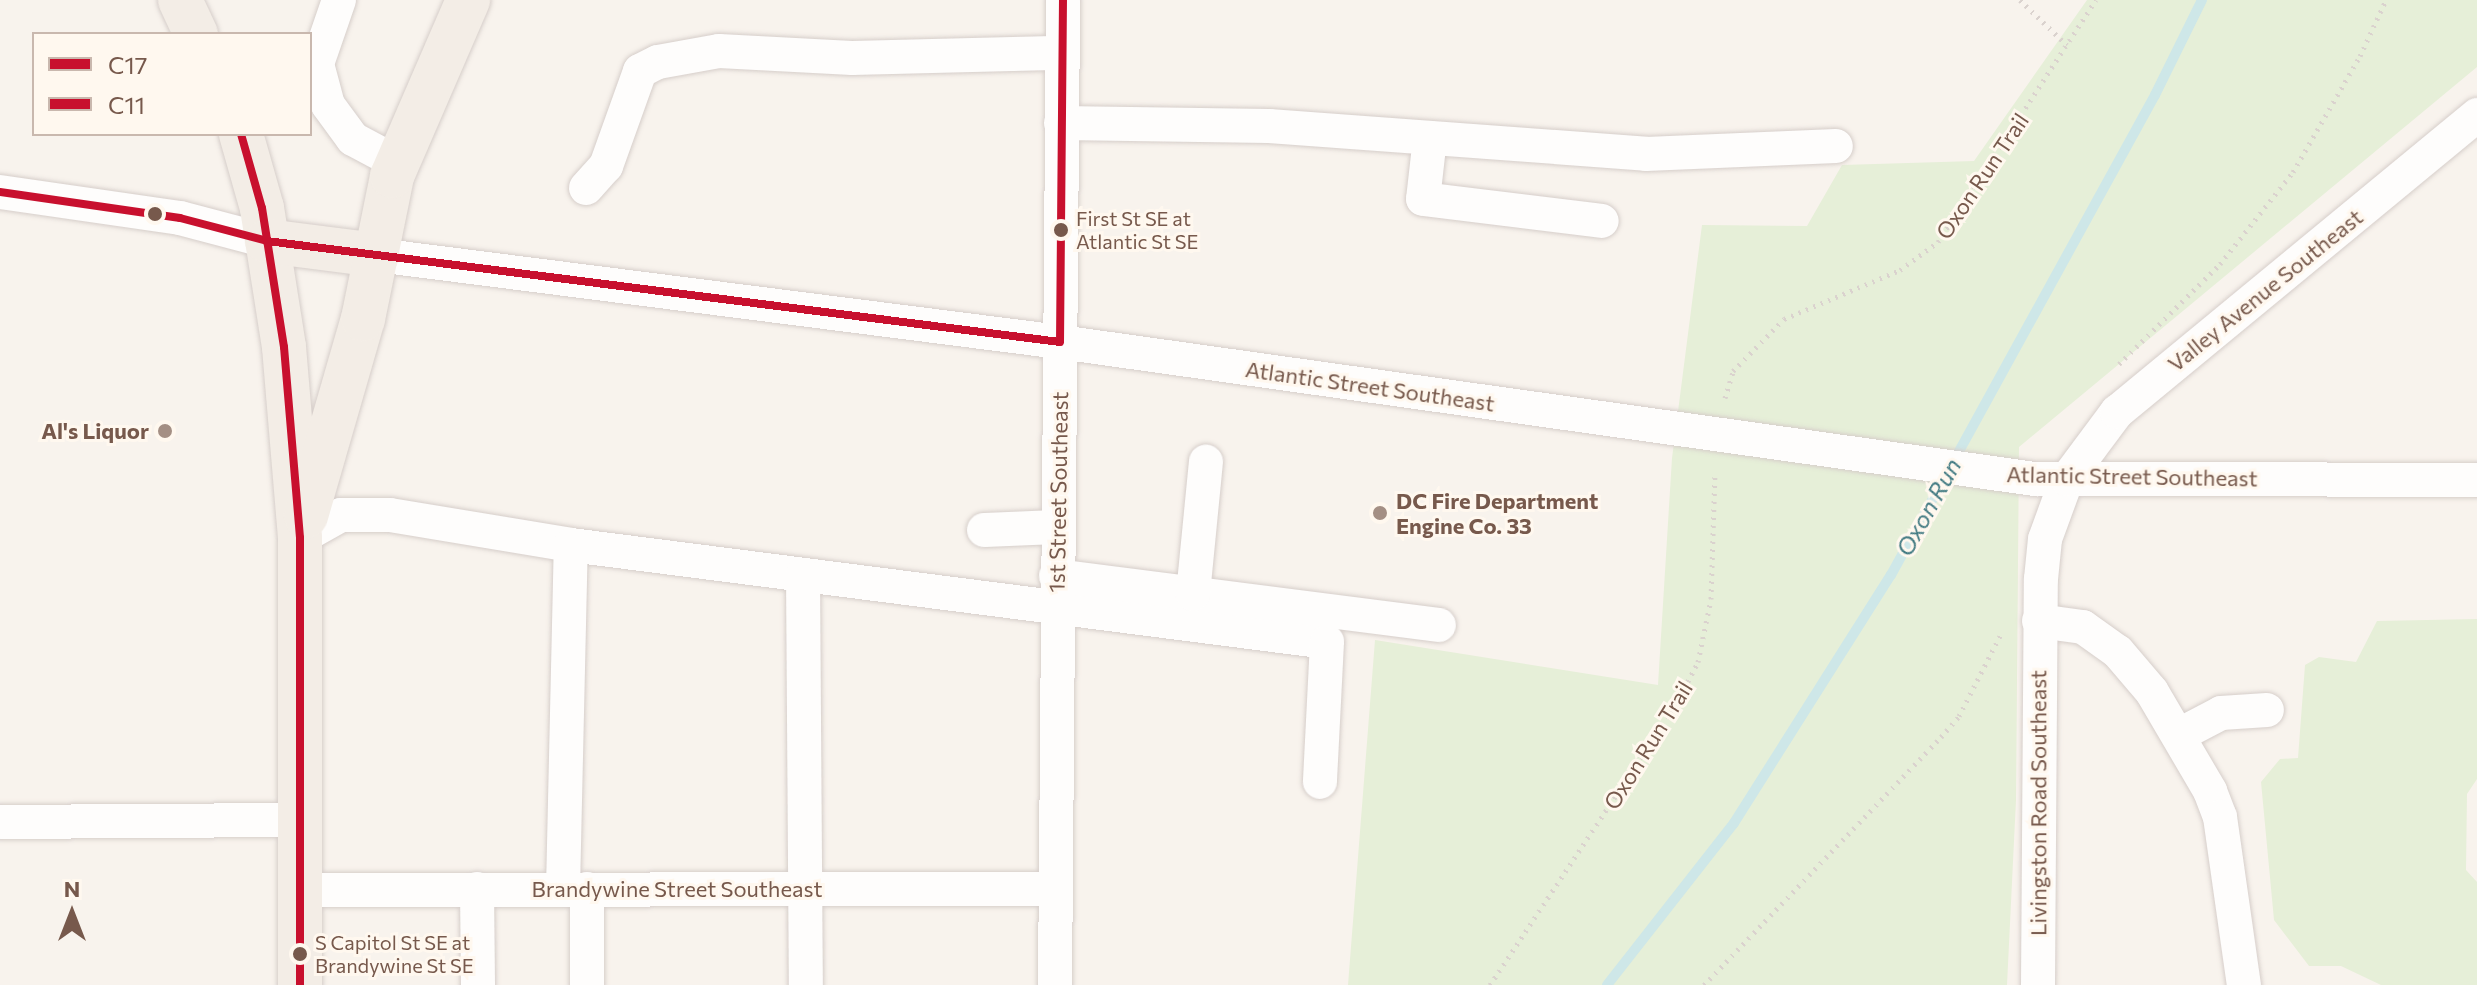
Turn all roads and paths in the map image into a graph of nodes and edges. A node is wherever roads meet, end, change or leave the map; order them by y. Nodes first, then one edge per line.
1 (180, 0) edge
2 (339, 0) edge
3 (468, 0) edge
4 (1063, 0) edge
5 (2020, 0) edge
6 (2096, 0) edge
7 (2386, 0) edge
8 (195, 32) edge
9 (2067, 45) junction
10 (1063, 53) junction
11 (2477, 115) edge
12 (1061, 123) junction
13 (241, 136) edge
14 (1430, 138) junction
15 (1836, 146) dead end
16 (398, 163) junction
17 (586, 188) dead end
18 (0, 192) edge
19 (1602, 221) dead end
20 (267, 241) junction
21 (377, 255) junction
22 (1060, 342) junction
23 (2114, 368) dead end
24 (1725, 398) dead end
25 (1206, 462) dead end
26 (1715, 474) dead end
27 (2067, 479) junction
28 (2477, 480) edge
29 (1057, 527) junction
30 (984, 530) dead end
31 (300, 538) junction
32 (571, 545) junction
33 (803, 575) junction
34 (1056, 591) junction
35 (1193, 594) junction
36 (2039, 621) junction
37 (1439, 625) dead end
38 (2002, 632) dead end
39 (2267, 710) dead end
40 (2179, 735) junction
41 (1320, 782) dead end
42 (300, 820) junction
43 (0, 822) edge
44 (477, 889) junction
45 (575, 889) junction
46 (805, 889) junction
47 (1054, 889) junction
48 (300, 890) junction
49 (300, 985) edge
50 (478, 985) edge
51 (587, 985) edge
52 (806, 985) edge
53 (1055, 985) edge
54 (1490, 985) edge
55 (1704, 985) edge
56 (2038, 985) edge
57 (2244, 985) edge

1 - 8 main road
2 - 16 street
3 - 16 main road
4 - 10 street, 1st Street Southeast
5 - 9 path
6 - 9 path, Oxon Run Trail
7 - 23 path
9 - 24 path, Oxon Run Trail
10 - 12 street, 1st Street Southeast
10 - 17 street
11 - 27 street, Valley Avenue Southeast
12 - 14 street
12 - 22 street, 1st Street Southeast
13 - 20 main road
14 - 15 street
14 - 19 street
16 - 21 main road
18 - 20 street
20 - 21 main road, Atlantic Street Southeast
20 - 31 main road
21 - 22 street, Atlantic Street Southeast
21 - 31 main road
22 - 27 street, Atlantic Street Southeast
22 - 29 street, 1st Street Southeast
25 - 35 street
26 - 54 path, Oxon Run Trail
27 - 28 street, Atlantic Street Southeast
27 - 36 street, Livingston Road Southeast
29 - 30 street
29 - 34 street, 1st Street Southeast
31 - 32 street
31 - 42 main road
32 - 33 street
32 - 45 street
33 - 34 street
33 - 46 street
34 - 35 street
34 - 41 street
34 - 47 street, 1st Street Southeast
35 - 37 street
36 - 40 street
36 - 56 street, Livingston Road Southeast
38 - 55 path
39 - 40 street
40 - 57 street
42 - 43 street
42 - 48 main road
44 - 45 street, Brandywine Street Southeast
44 - 48 street, Brandywine Street Southeast
44 - 50 street
45 - 46 street, Brandywine Street Southeast
45 - 51 street
46 - 47 street, Brandywine Street Southeast
46 - 52 street
47 - 53 street, 1st Street Southeast
48 - 49 main road

